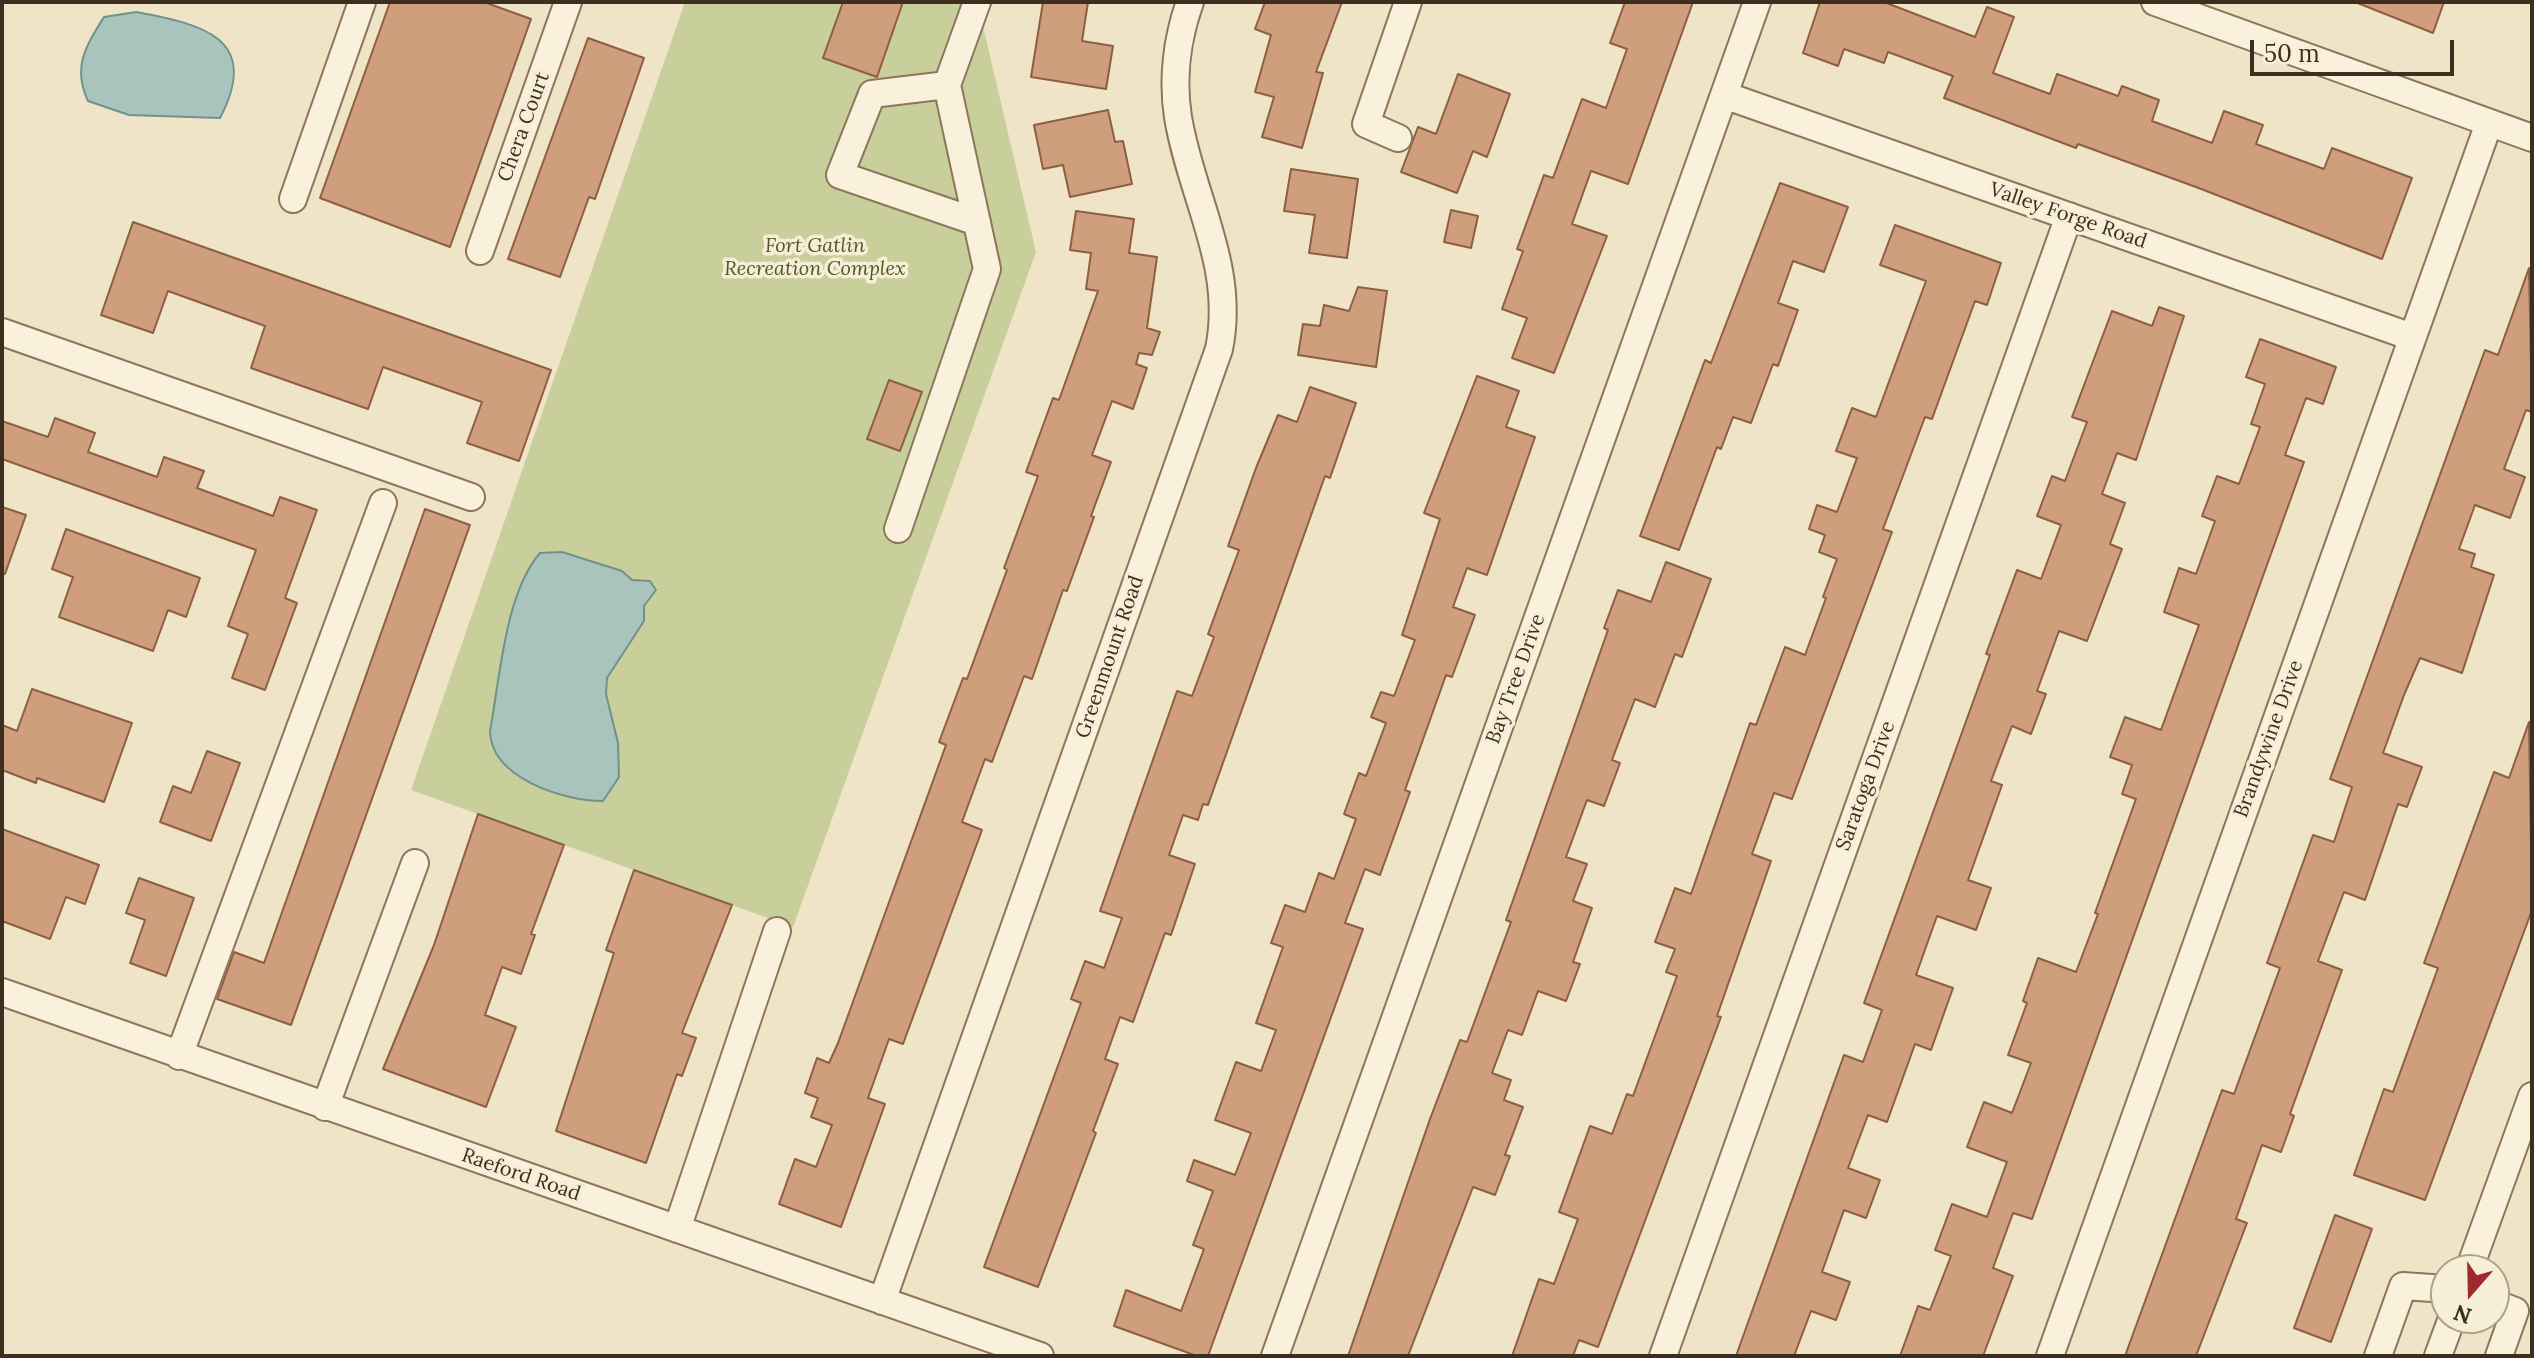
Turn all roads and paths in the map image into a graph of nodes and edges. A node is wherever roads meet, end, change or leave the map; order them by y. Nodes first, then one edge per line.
1 (362, 2) edge
2 (568, 2) edge
3 (977, 2) edge
4 (1190, 2) edge
5 (1408, 2) edge
6 (1757, 2) edge
7 (2155, 2) edge
8 (947, 85) junction
9 (1724, 95) junction
10 (2489, 123) junction
11 (1398, 138) dead end
12 (2532, 138) edge
13 (293, 199) dead end
14 (2069, 216) junction
15 (977, 222) junction
16 (480, 251) dead end
17 (2, 332) edge
18 (2412, 337) junction
19 (471, 497) dead end
20 (383, 503) dead end
21 (898, 529) dead end
22 (415, 863) dead end
23 (777, 931) dead end
24 (2, 992) edge
25 (179, 1056) junction
26 (2532, 1096) edge
27 (325, 1107) junction
28 (677, 1229) junction
29 (2475, 1254) edge
30 (2430, 1288) edge
31 (882, 1301) junction
32 (2510, 1309) edge
33 (2510, 1325) edge
34 (2446, 1334) edge
35 (2507, 1334) edge
36 (1040, 1356) edge
37 (1275, 1356) edge
38 (1663, 1356) edge
39 (2050, 1356) edge
40 (2378, 1356) edge
41 (2438, 1356) edge
42 (2499, 1356) edge

1 - 13 street
2 - 16 street, Chera Court
3 - 8 street
4 - 31 street, Greenmount Road
5 - 11 street
6 - 9 street, Bay Tree Drive
7 - 10 street
8 - 15 street
8 - 15 street
9 - 14 street, Valley Forge Road
9 - 37 street, Bay Tree Drive
10 - 12 street
10 - 18 street, Brandywine Drive
14 - 18 street, Valley Forge Road
14 - 38 street, Saratoga Drive
15 - 21 street
17 - 19 street
18 - 39 street, Brandywine Drive
20 - 25 street
22 - 27 street
23 - 28 street
24 - 25 street, Raeford Road
25 - 27 street, Raeford Road
26 - 29 street
27 - 28 street, Raeford Road
28 - 31 street, Raeford Road
30 - 40 street
31 - 36 street, Raeford Road
32 - 33 street
34 - 41 street
35 - 42 street

